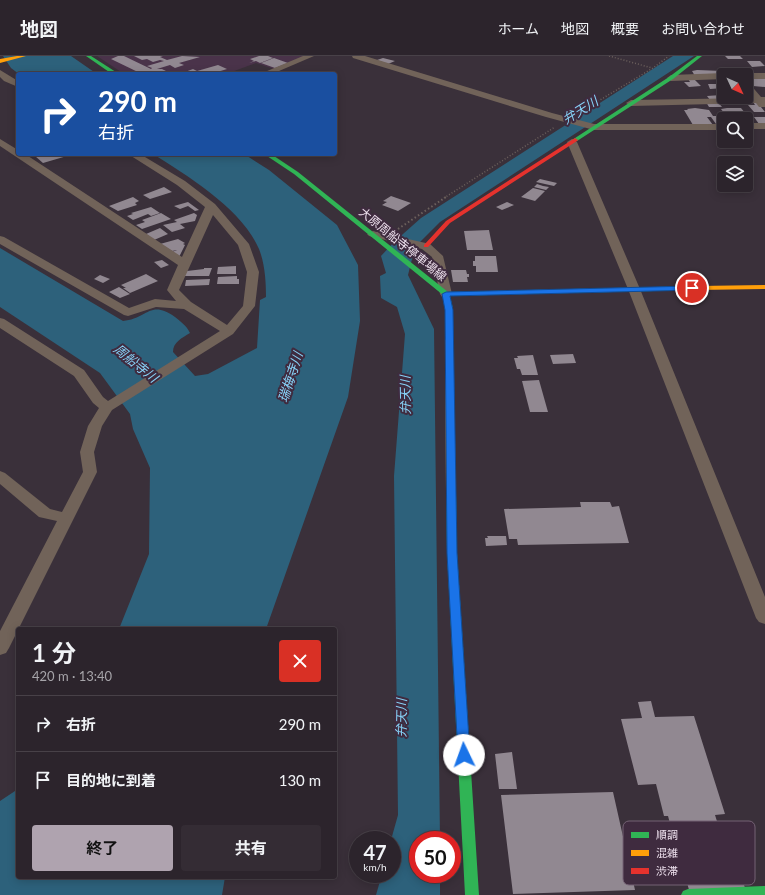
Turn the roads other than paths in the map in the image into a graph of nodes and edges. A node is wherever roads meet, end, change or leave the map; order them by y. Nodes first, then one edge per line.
1 (24, 56) edge
2 (88, 56) edge
3 (310, 56) edge
4 (356, 56) edge
5 (700, 56) edge
6 (0, 61) edge
7 (113, 72) edge
8 (269, 72) edge
9 (0, 73) edge
10 (717, 76) edge
11 (753, 76) edge
12 (765, 76) edge
13 (670, 78) junction
14 (16, 83) edge
15 (753, 92) edge
16 (761, 100) edge
17 (631, 103) junction
18 (765, 109) edge
19 (717, 126) edge
20 (753, 126) edge
21 (765, 126) edge
22 (594, 127) junction
23 (0, 142) edge
24 (572, 142) junction
25 (16, 153) edge
26 (21, 156) edge
27 (136, 156) edge
28 (270, 156) edge
29 (211, 206) junction
30 (373, 234) joint
31 (0, 239) edge
32 (390, 242) junction
33 (426, 246) junction
34 (184, 264) junction
35 (765, 287) edge
36 (634, 289) junction
37 (446, 294) junction
38 (187, 305) junction
39 (0, 322) edge
40 (229, 331) junction
41 (107, 407) junction
42 (0, 476) edge
43 (66, 518) junction
44 (765, 618) edge
45 (0, 648) edge
46 (765, 892) edge
47 (472, 895) edge
48 (688, 895) edge

1 - 6 main road
2 - 7 main road
3 - 8 street
4 - 22 street
5 - 13 main road
9 - 14 street
10 - 13 street
11 - 12 street
13 - 17 main road
15 - 16 street
16 - 17 street
16 - 18 street
17 - 22 main road
19 - 22 street
20 - 21 street
22 - 24 main road
23 - 25 street
24 - 33 main road
24 - 36 street
26 - 34 street
27 - 29 street
28 - 30 main road, 大原周船寺停車場線
29 - 34 street
29 - 40 street
30 - 32 street
31 - 38 street
32 - 33 street
32 - 37 main road, 大原周船寺停車場線
33 - 37 street
34 - 38 street
35 - 36 main road
36 - 37 main road
36 - 44 street
37 - 47 main road, 大原周船寺停車場線
38 - 40 street
39 - 41 street
40 - 41 street
41 - 43 street
42 - 43 street
43 - 45 street
46 - 48 main road

